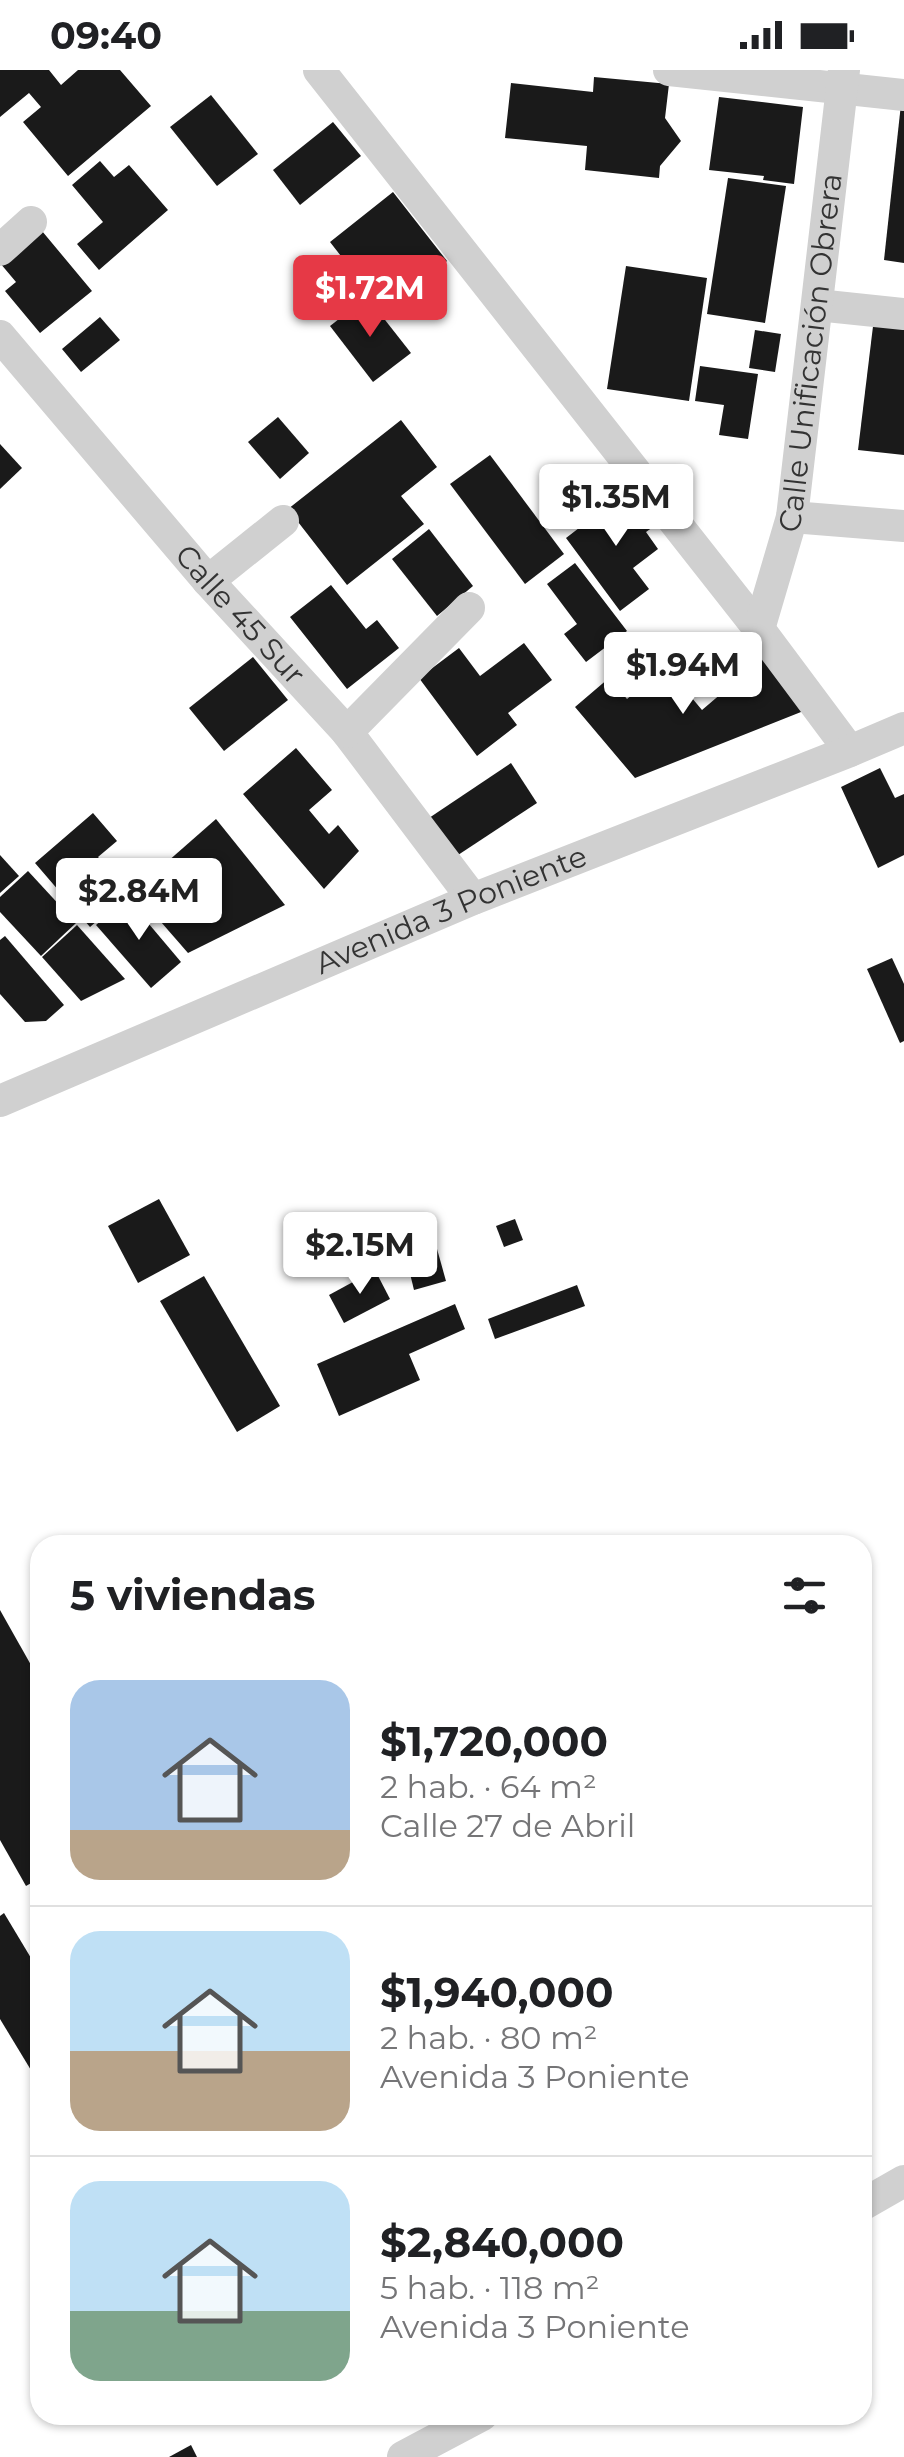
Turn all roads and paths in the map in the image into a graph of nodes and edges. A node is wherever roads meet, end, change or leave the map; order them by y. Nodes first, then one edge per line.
1 (319, 70) edge
2 (670, 70) edge
3 (843, 79) edge
4 (904, 96) edge
5 (31, 222) dead end
6 (0, 250) edge
7 (817, 304) junction
8 (904, 314) edge
9 (0, 336) edge
10 (792, 516) junction
11 (283, 521) dead end
12 (904, 526) edge
13 (208, 581) junction
14 (469, 608) dead end
15 (758, 629) junction
16 (904, 728) edge
17 (347, 732) junction
18 (850, 751) junction
19 (473, 899) junction
20 (0, 1100) edge
21 (904, 2181) edge
22 (872, 2199) edge
23 (463, 2425) edge
24 (403, 2457) edge

1 - 15 street
2 - 3 street
3 - 4 street
3 - 7 street, Calle Unificación Obrera
5 - 6 street
7 - 8 street
7 - 10 street, Calle Unificación Obrera
9 - 13 street, Calle 45 Sur
10 - 12 street
10 - 15 street, Calle Unificación Obrera
11 - 13 street
13 - 17 street, Calle 45 Sur
14 - 17 street
15 - 18 street
16 - 18 street, Avenida 3 Poniente
17 - 19 street, Calle 45 Sur
18 - 19 street, Avenida 3 Poniente
19 - 20 street, Avenida 3 Poniente
21 - 22 street
23 - 24 street

